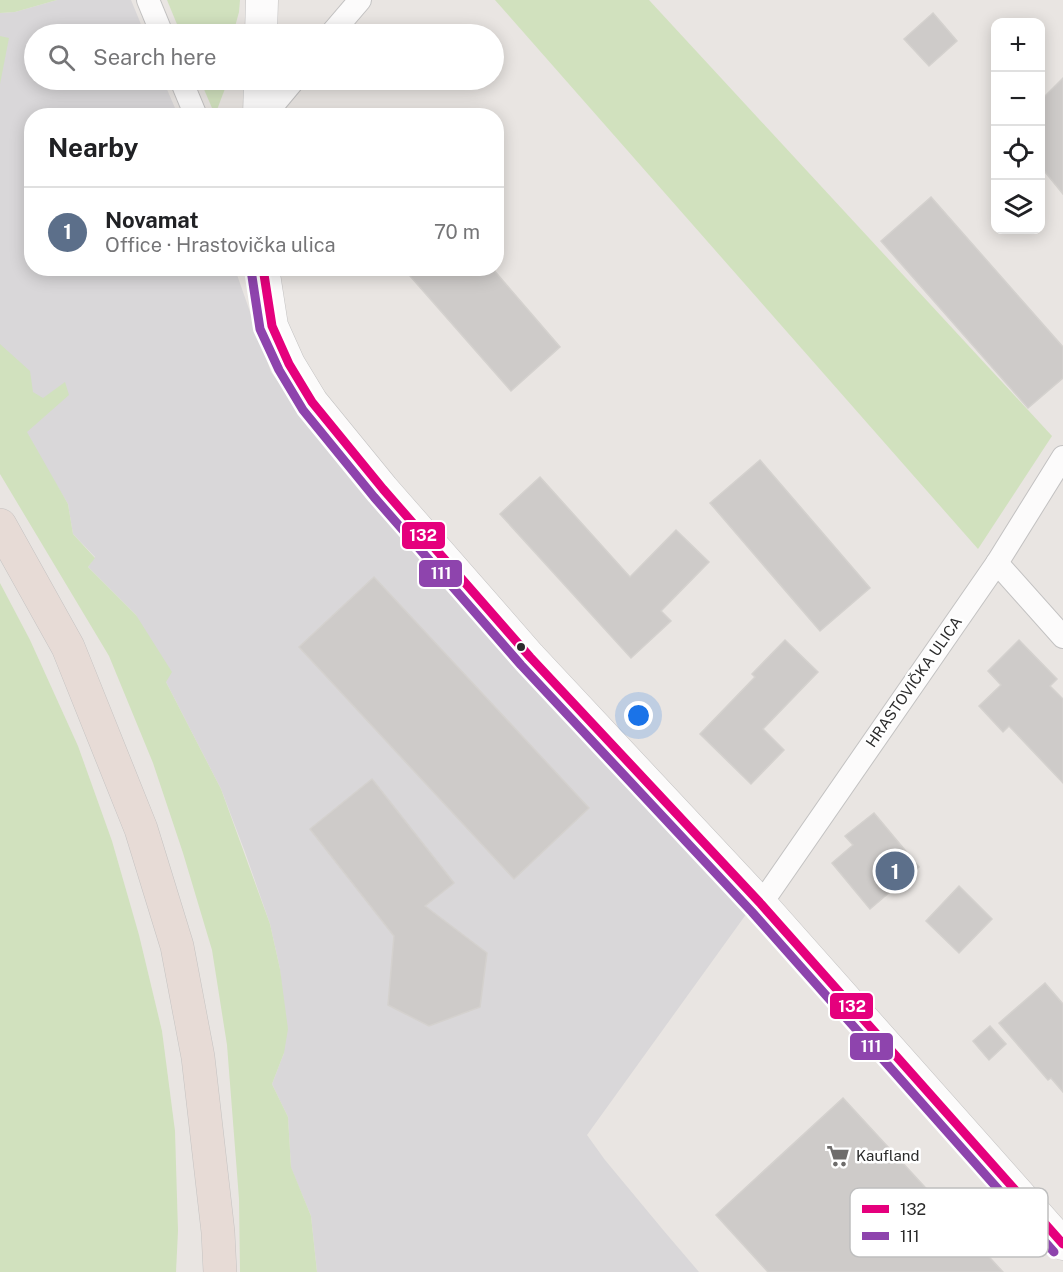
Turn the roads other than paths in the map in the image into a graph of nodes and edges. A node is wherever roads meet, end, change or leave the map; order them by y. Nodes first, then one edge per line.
1 (148, 0) edge
2 (262, 0) edge
3 (360, 0) edge
4 (158, 24) edge
5 (261, 24) edge
6 (340, 24) edge
7 (185, 90) edge
8 (260, 90) edge
9 (286, 90) edge
10 (193, 108) edge
11 (259, 108) edge
12 (271, 108) edge
13 (264, 276) edge
14 (1063, 457) edge
15 (0, 525) edge
16 (996, 563) junction
17 (1063, 637) edge
18 (760, 904) junction
19 (198, 1057) junction
20 (1013, 1188) edge
21 (1048, 1227) edge
22 (1063, 1244) edge
23 (201, 1272) edge
24 (220, 1272) edge

1 - 4 street
2 - 5 main road
3 - 6 street
7 - 10 street
8 - 11 main road
9 - 12 street
13 - 18 main road
14 - 16 street, HRASTOVIČKA ULICA
15 - 19 highway
16 - 17 street
16 - 18 street, HRASTOVIČKA ULICA
18 - 20 main road
19 - 23 highway
19 - 24 highway
21 - 22 main road

